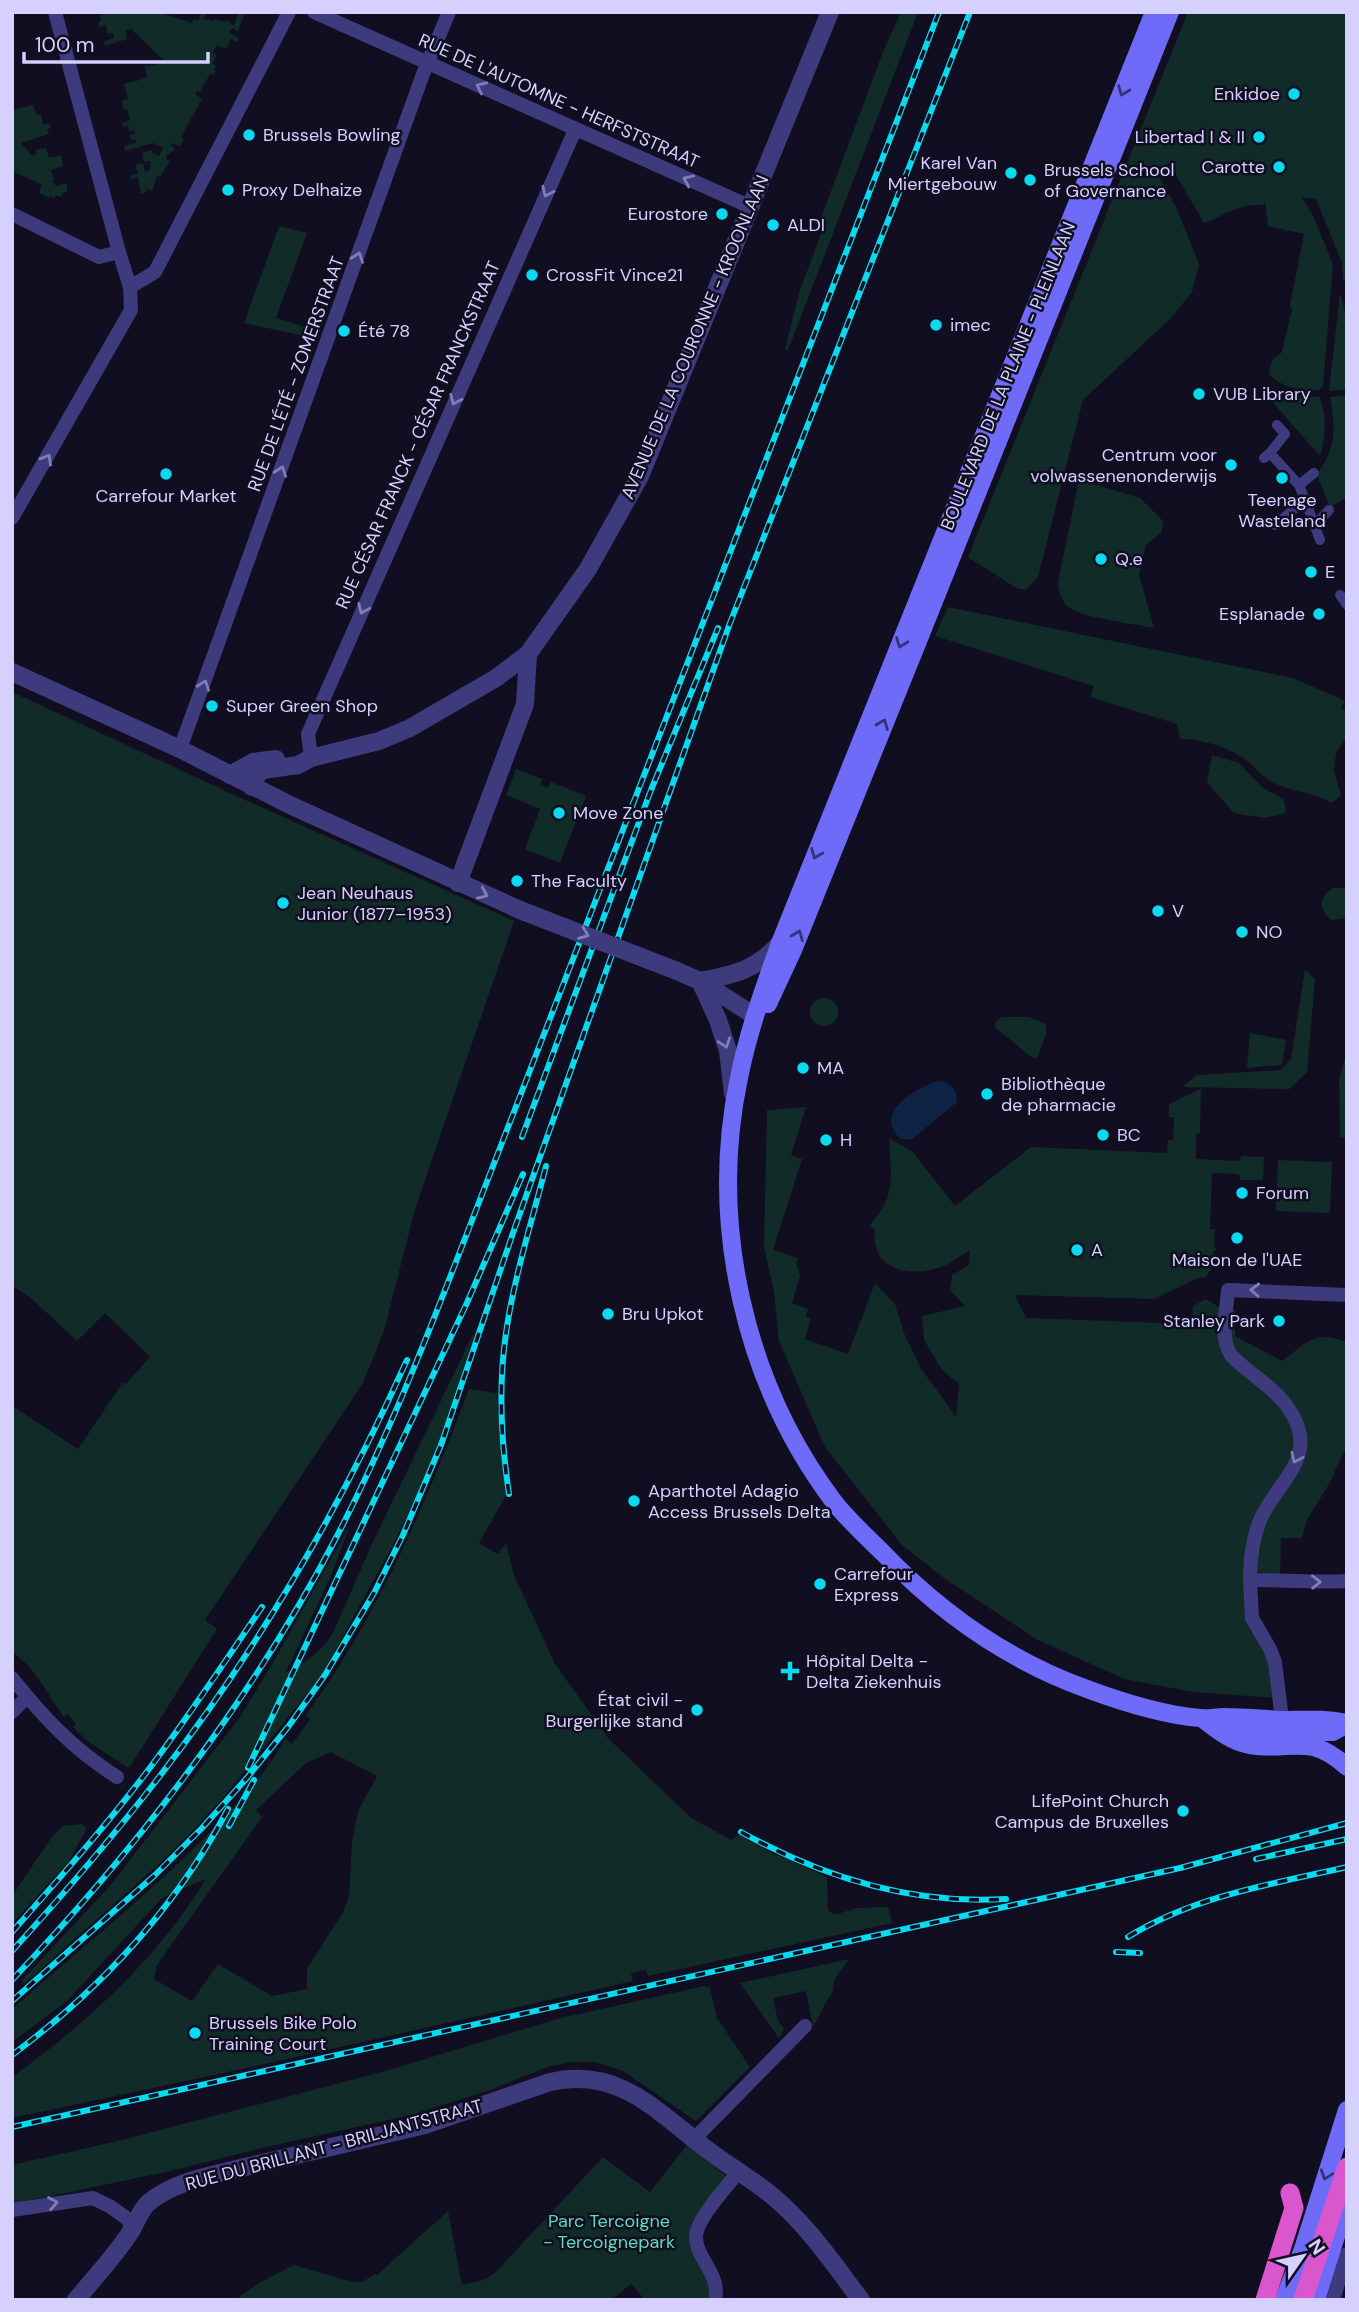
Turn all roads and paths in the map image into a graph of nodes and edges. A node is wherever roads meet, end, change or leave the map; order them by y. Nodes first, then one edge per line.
1 (55, 12) edge
2 (289, 12) edge
3 (314, 12) edge
4 (449, 12) edge
5 (830, 12) edge
6 (1160, 19) edge
7 (427, 64) junction
8 (576, 130) junction
9 (751, 207) junction
10 (12, 214) edge
11 (119, 252) junction
12 (130, 287) junction
13 (1277, 425) dead end
14 (1314, 472) dead end
15 (1299, 485) junction
16 (1305, 500) junction
17 (1329, 510) dead end
18 (12, 518) edge
19 (1275, 525) dead end
20 (1314, 526) junction
21 (1320, 540) dead end
22 (1340, 594) dead end
23 (1347, 605) edge
24 (528, 654) junction
25 (12, 672) edge
26 (888, 694) junction
27 (180, 749) junction
28 (311, 758) junction
29 (230, 775) junction
30 (252, 787) junction
31 (458, 883) junction
32 (780, 943) junction
33 (700, 981) junction
34 (755, 1016) junction
35 (734, 1109) junction
36 (1347, 1295) edge
37 (1250, 1580) junction
38 (1347, 1581) edge
39 (12, 1678) edge
40 (27, 1697) junction
41 (12, 1712) edge
42 (1347, 1723) edge
43 (1209, 1724) junction
44 (1283, 1726) junction
45 (1347, 1767) edge
46 (117, 1777) dead end
47 (805, 2026) dead end
48 (1347, 2110) edge
49 (694, 2139) junction
50 (1347, 2167) edge
51 (738, 2172) junction
52 (1290, 2193) dead end
53 (1347, 2202) edge
54 (12, 2210) edge
55 (131, 2231) junction
56 (1347, 2254) edge
57 (76, 2300) edge
58 (715, 2300) edge
59 (861, 2300) edge
60 (1265, 2300) edge
61 (1284, 2300) edge
62 (1303, 2300) edge
63 (1316, 2300) edge
64 (1333, 2300) edge

1 - 11 street
2 - 12 street
3 - 7 street, RUE DE L'AUTOMNE - HERFSTSTRAAT
4 - 7 street, RUE DE L'ÉTÉ - ZOMERSTRAAT
5 - 9 street, AVENUE DE LA COURONNE - KROONLAAN
6 - 26 main road, BOULEVARD DE LA PLAINE - PLEINLAAN
8 -> 7 street, RUE DE L'AUTOMNE - HERFSTSTRAAT
27 -> 7 street, RUE DE L'ÉTÉ - ZOMERSTRAAT
9 -> 8 street, RUE DE L'AUTOMNE - HERFSTSTRAAT
8 -> 28 street, RUE CÉSAR FRANCK - CÉSAR FRANCKSTRAAT
9 - 24 street, AVENUE DE LA COURONNE - KROONLAAN
10 - 11 street
11 - 12 street
18 -> 12 street
13 - 15 street
14 - 15 street
15 - 16 street
16 - 19 street
16 - 20 street
17 - 20 street
20 - 21 street
22 - 23 street
24 - 28 street, AVENUE DE LA COURONNE - KROONLAAN
24 - 31 street
25 - 27 street
26 -> 32 main road, BOULEVARD DE LA PLAINE - PLEINLAAN
34 -> 26 main road, BOULEVARD DE LA PLAINE - PLEINLAAN
27 - 29 street
28 - 29 street, AVENUE DE LA COURONNE - KROONLAAN
28 - 30 street, AVENUE DE LA COURONNE - KROONLAAN
29 - 30 street
30 - 31 street
31 -> 33 street, bridge
32 - 33 street
32 - 34 main road, BOULEVARD DE LA PLAINE - PLEINLAAN
33 - 34 street
33 -> 35 street
34 - 35 main road
35 - 43 main road
36 -> 37 street
37 -> 38 street
37 - 44 street
39 - 40 street
40 - 41 street
40 - 46 street
42 - 44 main road
43 - 44 main road
43 - 45 main road
47 - 49 street
48 -> 61 main road
49 - 51 street, RUE DU BRILLANT - BRILJANTSTRAAT
49 - 55 street, RUE DU BRILLANT - BRILJANTSTRAAT
50 - 62 highway
51 - 58 street
51 - 59 street, RUE DU BRILLANT - BRILJANTSTRAAT
52 - 60 highway
53 - 63 main road
54 -> 55 street
55 - 57 street, RUE DU BRILLANT - BRILJANTSTRAAT
56 - 64 street

